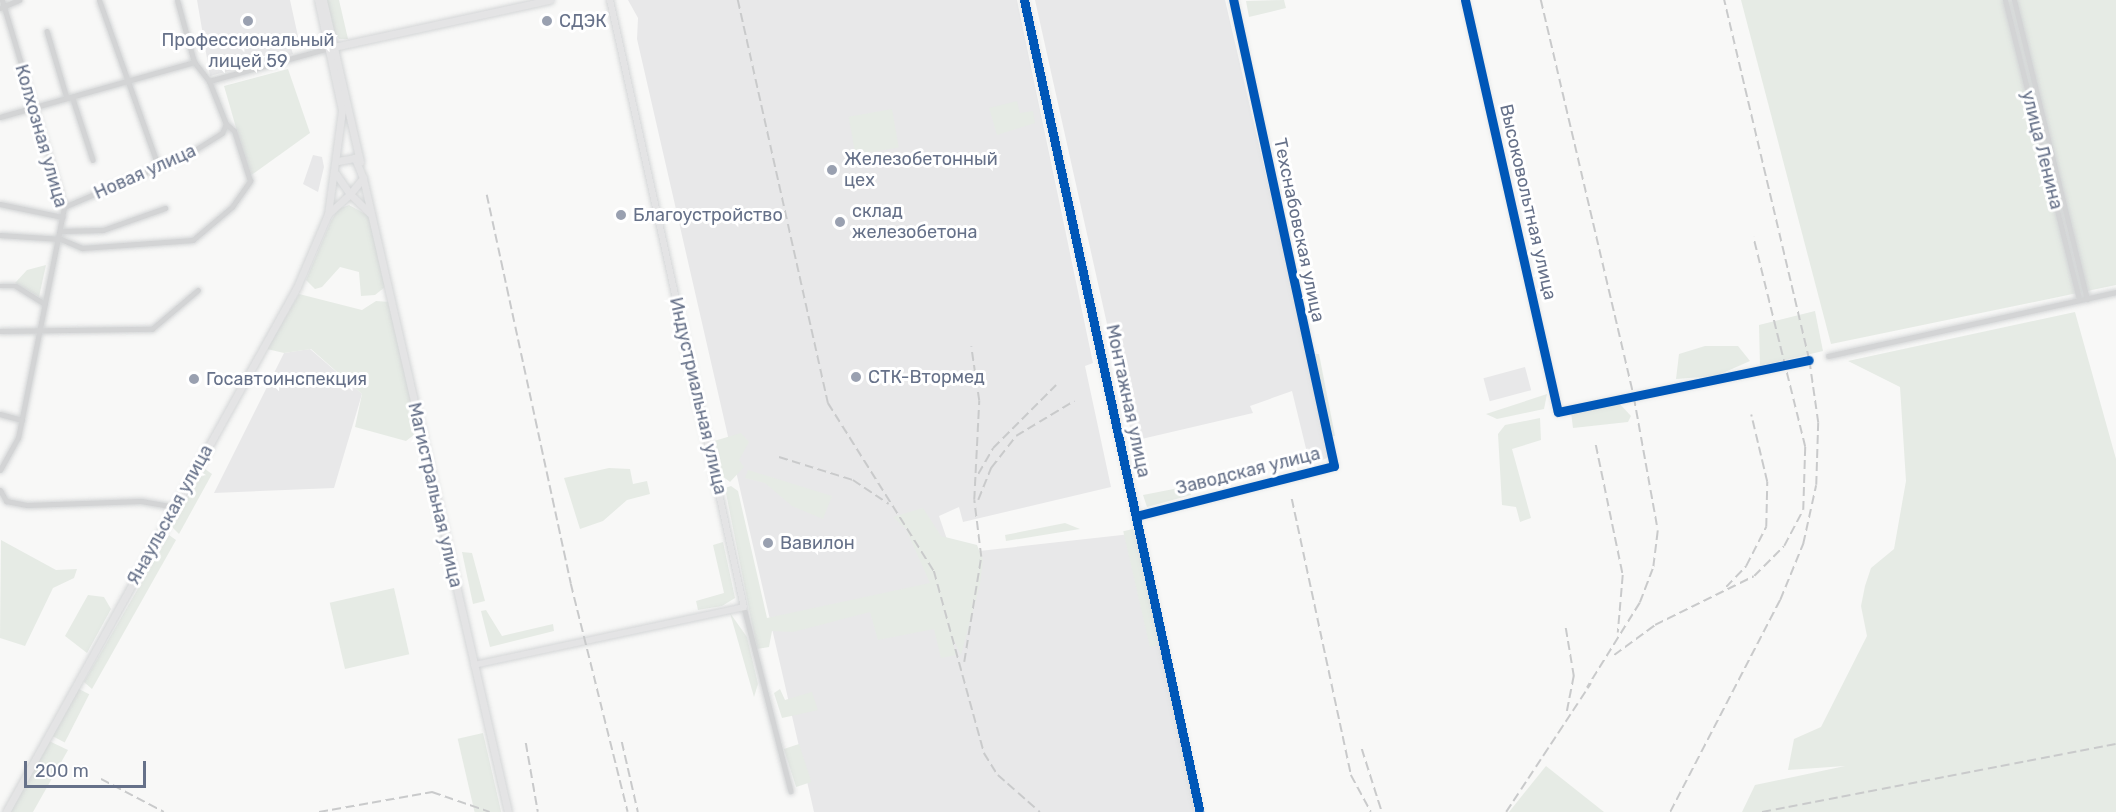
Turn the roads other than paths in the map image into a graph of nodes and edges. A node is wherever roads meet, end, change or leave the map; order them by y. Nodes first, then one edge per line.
1 (19, 0) edge
2 (99, 0) edge
3 (177, 0) edge
4 (318, 0) edge
5 (323, 0) edge
6 (550, 0) edge
7 (610, 0) edge
8 (1024, 0) edge
9 (1233, 0) edge
10 (1465, 0) edge
11 (2005, 0) edge
12 (2014, 0) edge
13 (2, 5) edge
14 (47, 31) dead end
15 (332, 48) junction
16 (194, 62) junction
17 (128, 80) junction
18 (208, 81) junction
19 (70, 98) junction
20 (35, 105) junction
21 (0, 117) edge
22 (226, 124) junction
23 (93, 160) dead end
24 (338, 161) junction
25 (360, 162) junction
26 (158, 166) junction
27 (336, 174) junction
28 (363, 178) junction
29 (350, 195) junction
30 (0, 204) edge
31 (64, 207) junction
32 (165, 208) dead end
33 (327, 214) junction
34 (372, 215) junction
35 (63, 217) junction
36 (62, 231) junction
37 (0, 235) edge
38 (61, 239) junction
39 (0, 286) edge
40 (198, 290) dead end
41 (2116, 292) edge
42 (2087, 298) junction
43 (2079, 300) junction
44 (45, 304) junction
45 (39, 330) junction
46 (0, 331) edge
47 (1828, 356) dead end
48 (1809, 360) dead end
49 (1558, 412) joint
50 (0, 414) edge
51 (22, 420) junction
52 (1334, 466) joint
53 (0, 470) edge
54 (0, 490) edge
55 (174, 507) junction
56 (1136, 516) junction
57 (744, 607) junction
58 (474, 666) junction
59 (790, 791) dead end
60 (1199, 809) dead end
61 (6, 812) edge
62 (508, 812) edge

1 - 13 street
2 - 17 street
3 - 16 street
4 - 15 main road, Магистральная улица
5 - 15 main road, Магистральная улица
6 - 15 main road
7 - 57 main road, Индустриальная улица
8 - 56 street, Монтажная улица
9 - 52 street, Техснабовская улица
10 - 49 street, Высоковольтная улица
11 - 43 street, улица Ленина
12 - 42 street, улица Ленина
13 - 20 street, Колхозная улица
14 - 19 street
15 - 18 street
15 - 24 main road, Магистральная улица
15 - 25 main road, Магистральная улица
16 - 17 street
16 - 18 street
17 - 19 street
17 - 26 street
18 - 22 street
19 - 20 street
19 - 23 street
20 - 21 street
20 - 31 street, Колхозная улица
22 - 26 street, Новая улица
22 - 38 street
24 - 25 main road
24 - 27 main road, Магистральная улица
25 - 28 main road, Магистральная улица
26 - 31 street, Новая улица
27 - 29 main road
27 - 33 main road, Магистральная улица
28 - 29 main road
28 - 34 main road, Магистральная улица
29 - 33 main road
29 - 34 main road
30 - 35 street
31 - 35 street, Колхозная улица
32 - 36 street
33 - 55 main road, Янаульская улица
34 - 58 main road, Магистральная улица
35 - 36 street, Колхозная улица
36 - 38 street, Колхозная улица
37 - 38 street
38 - 44 street, Колхозная улица
39 - 44 street
40 - 45 street
41 - 42 street
42 - 43 street
43 - 47 street
44 - 45 street, Колхозная улица
45 - 46 street
45 - 51 street, Колхозная улица
48 - 49 street
50 - 51 street
51 - 53 street, Колхозная улица
52 - 56 street, Заводская улица
54 - 55 street
55 - 61 main road, Янаульская улица
56 - 60 street, Монтажная улица
57 - 58 main road
57 - 59 street, Индустриальная улица
58 - 62 main road, Магистральная улица

